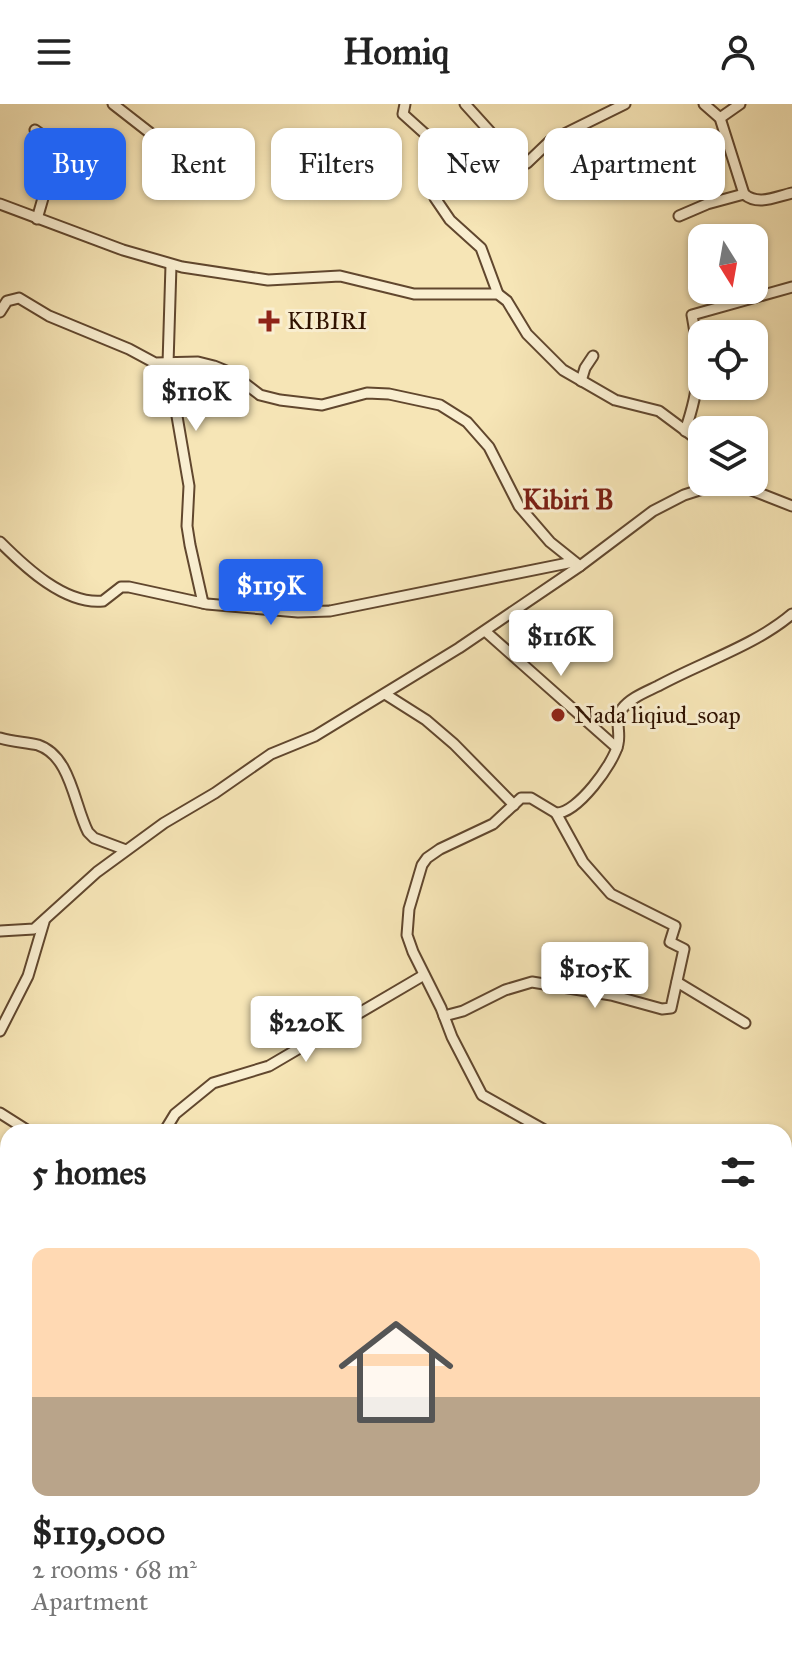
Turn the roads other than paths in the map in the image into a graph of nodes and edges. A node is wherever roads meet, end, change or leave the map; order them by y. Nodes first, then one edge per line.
1 (113, 104) edge
2 (405, 104) edge
3 (465, 104) edge
4 (625, 104) edge
5 (704, 104) edge
6 (740, 104) edge
7 (720, 118) junction
8 (144, 128) edge
9 (792, 193) edge
10 (744, 194) junction
11 (42, 200) edge
12 (0, 204) edge
13 (679, 216) dead end
14 (37, 219) junction
15 (171, 265) junction
16 (792, 287) edge
17 (498, 294) junction
18 (0, 312) edge
19 (593, 356) dead end
20 (168, 364) junction
21 (581, 381) junction
22 (685, 431) junction
23 (688, 433) edge
24 (688, 494) edge
25 (767, 496) edge
26 (792, 506) edge
27 (0, 542) edge
28 (577, 564) junction
29 (203, 603) junction
30 (792, 614) edge
31 (485, 631) junction
32 (385, 694) junction
33 (0, 738) edge
34 (617, 748) junction
35 (514, 805) junction
36 (556, 813) junction
37 (126, 850) junction
38 (44, 922) junction
39 (0, 931) edge
40 (424, 975) junction
41 (677, 982) junction
42 (444, 1016) junction
43 (745, 1023) dead end
44 (0, 1031) edge
45 (0, 1113) edge
46 (17, 1124) edge
47 (169, 1124) edge
48 (534, 1124) edge

1 - 8 street
2 - 17 street
3 - 4 street
5 - 7 street
6 - 7 street
7 - 10 street
9 - 10 street
10 - 13 street
11 - 14 street
12 - 14 street
14 - 15 street
15 - 17 street
15 - 20 street
16 - 22 street
17 - 21 street
18 - 20 street
19 - 21 street
20 - 28 street
20 - 29 street
21 - 22 street
22 - 23 street
24 - 28 street
25 - 26 street
27 - 29 street
28 - 29 street
28 - 31 street
30 - 34 street
31 - 32 street
31 - 34 street
32 - 35 street
32 - 37 street
33 - 37 street
34 - 36 street
35 - 36 street
35 - 40 street
36 - 41 street
37 - 38 street
38 - 39 street
38 - 44 street
40 - 42 street
40 - 47 street
41 - 42 street
41 - 43 street
42 - 48 street
45 - 46 street

